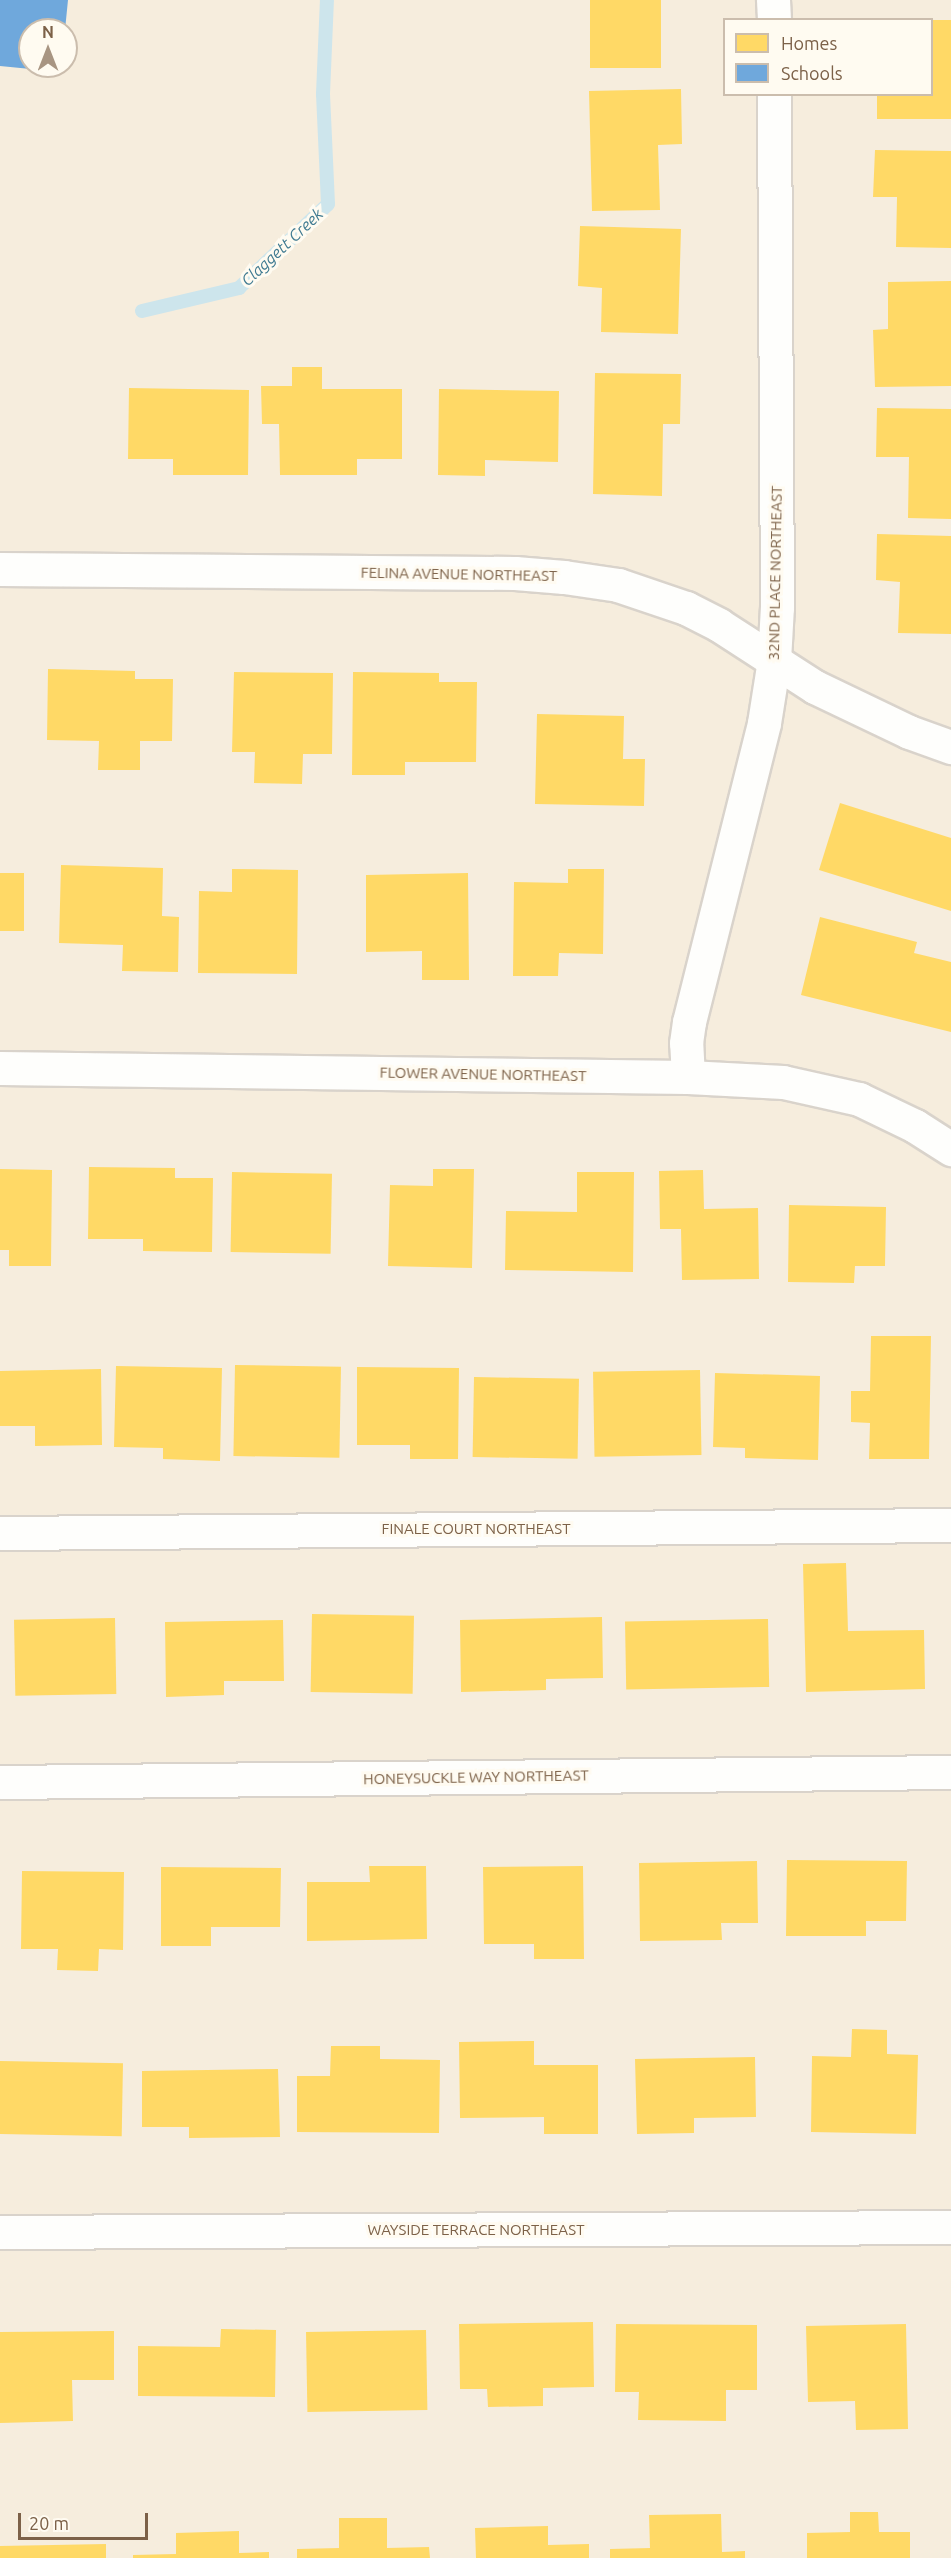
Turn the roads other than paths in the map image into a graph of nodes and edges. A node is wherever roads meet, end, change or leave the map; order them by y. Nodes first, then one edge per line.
1 (774, 0) edge
2 (774, 18) edge
3 (774, 96) edge
4 (0, 569) edge
5 (774, 660) junction
6 (951, 747) edge
7 (0, 1068) edge
8 (688, 1077) junction
9 (951, 1149) edge
10 (951, 1525) edge
11 (0, 1533) edge
12 (951, 1772) edge
13 (0, 1782) edge
14 (951, 2227) edge
15 (0, 2232) edge

1 - 2 street
3 - 5 street, 32ND PLACE NORTHEAST
4 - 5 street, FELINA AVENUE NORTHEAST
5 - 6 street, FELINA AVENUE NORTHEAST
5 - 8 street, 32ND PLACE NORTHEAST
7 - 8 street, FLOWER AVENUE NORTHEAST
8 - 9 street, FLOWER AVENUE NORTHEAST
10 - 11 street, FINALE COURT NORTHEAST
12 - 13 street, HONEYSUCKLE WAY NORTHEAST
14 - 15 street, WAYSIDE TERRACE NORTHEAST

